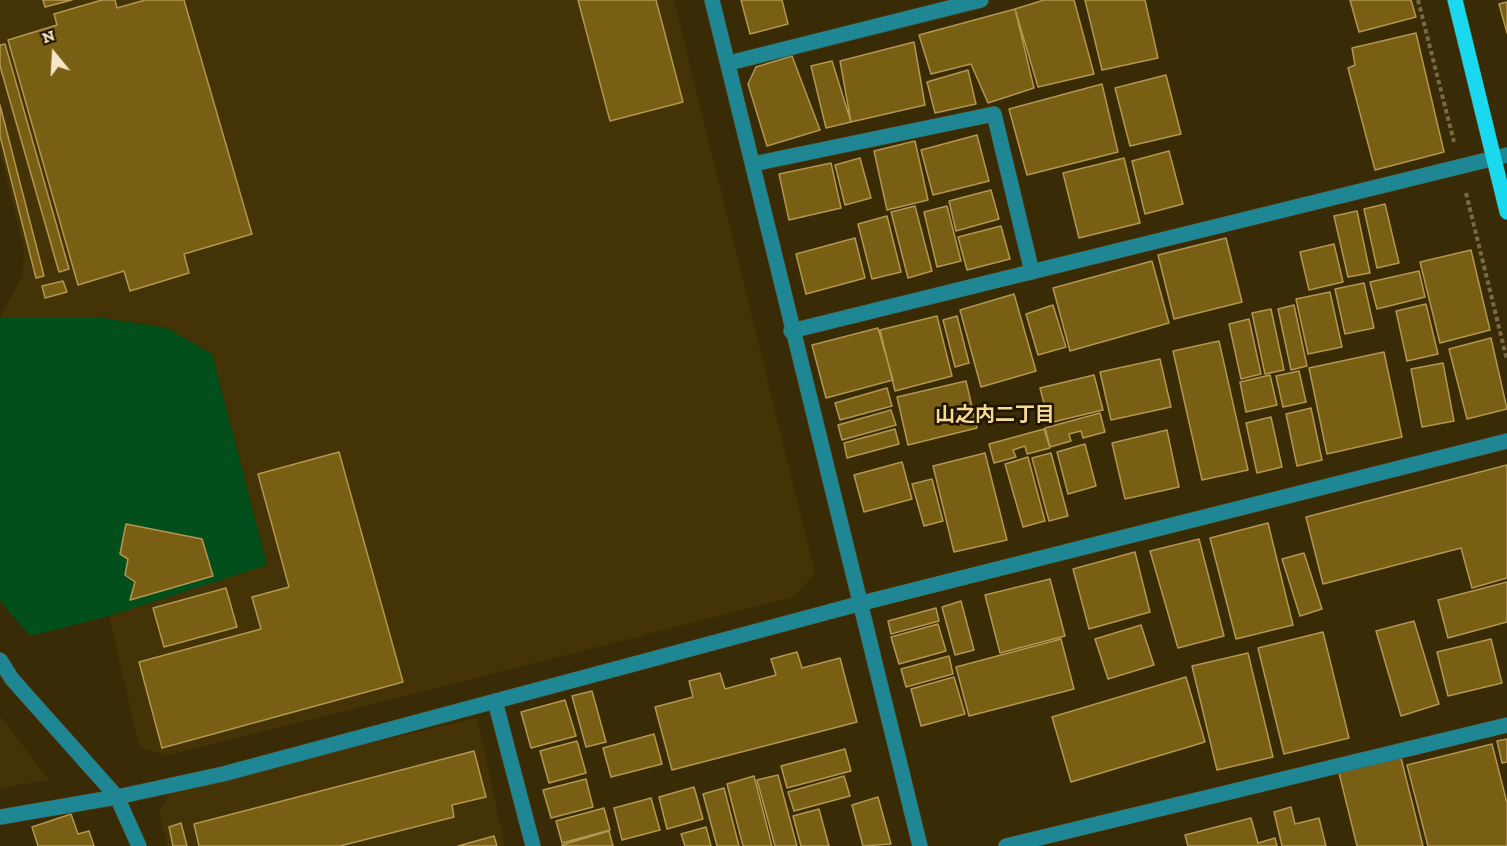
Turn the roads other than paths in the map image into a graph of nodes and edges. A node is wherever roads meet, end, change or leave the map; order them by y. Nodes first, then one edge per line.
1 (712, 0) edge
2 (981, 0) edge
3 (1455, 0) edge
4 (941, 5) edge
5 (729, 63) junction
6 (1501, 157) edge
7 (753, 164) junction
8 (1507, 212) edge
9 (1032, 272) junction
10 (791, 331) junction
11 (1507, 441) edge
12 (862, 603) junction
13 (0, 660) edge
14 (495, 701) junction
15 (1507, 724) edge
16 (117, 797) junction
17 (0, 817) edge
18 (139, 846) edge
19 (533, 846) edge
20 (920, 846) edge
21 (1006, 846) edge

1 - 5 street
2 - 4 street
3 - 6 main road
4 - 5 street
5 - 7 street
6 - 8 main road
6 - 9 street
7 - 9 street
7 - 10 street
9 - 10 street
10 - 12 street
11 - 12 street
12 - 14 street
12 - 20 street
13 - 16 street
14 - 16 street
14 - 19 street
15 - 21 street
16 - 17 street
16 - 18 street

